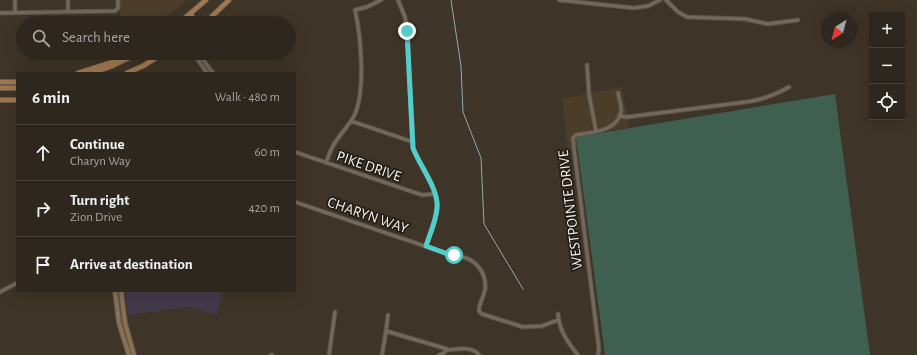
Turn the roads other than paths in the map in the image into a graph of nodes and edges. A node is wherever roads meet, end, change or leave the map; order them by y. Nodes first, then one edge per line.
1 (15, 0) edge
2 (68, 0) edge
3 (118, 0) edge
4 (206, 0) edge
5 (229, 0) edge
6 (381, 0) edge
7 (398, 0) edge
8 (559, 0) edge
9 (660, 0) edge
10 (666, 0) edge
11 (197, 8) junction
12 (68, 11) junction
13 (15, 12) junction
14 (0, 13) edge
15 (187, 16) edge
16 (191, 16) edge
17 (212, 16) edge
18 (798, 20) dead end
19 (117, 60) edge
20 (124, 60) edge
21 (153, 60) edge
22 (198, 60) edge
23 (203, 60) edge
24 (587, 65) dead end
25 (81, 72) edge
26 (96, 72) edge
27 (129, 72) edge
28 (206, 72) edge
29 (212, 72) edge
30 (0, 82) edge
31 (16, 82) edge
32 (789, 87) dead end
33 (0, 88) edge
34 (16, 88) edge
35 (618, 93) dead end
36 (0, 100) edge
37 (16, 100) edge
38 (619, 116) junction
39 (351, 121) junction
40 (596, 132) junction
41 (413, 142) junction
42 (296, 152) edge
43 (326, 163) junction
44 (436, 194) junction
45 (296, 202) edge
46 (426, 246) junction
47 (16, 284) edge
48 (0, 292) edge
49 (115, 292) edge
50 (121, 292) edge
51 (335, 312) dead end
52 (558, 314) dead end
53 (388, 315) dead end
54 (558, 320) junction
55 (386, 331) junction
56 (447, 350) junction
57 (129, 355) edge
58 (134, 355) edge
59 (329, 355) edge
60 (382, 355) edge
61 (438, 355) edge
62 (479, 355) edge
63 (578, 355) edge
64 (598, 355) edge

1 - 13 street
2 - 12 street
3 - 12 street
4 - 11 main road
5 - 17 main road
6 - 39 street
7 - 41 street
8 - 9 street
10 - 18 street
11 - 15 main road
11 - 16 main road
12 - 13 street
13 - 14 street
19 - 25 main road
20 - 26 main road
21 - 27 main road
22 - 28 street
23 - 29 street
24 - 40 street
30 - 31 main road
32 - 38 street
33 - 34 main road
35 - 38 street
36 - 37 main road
38 - 40 street, WESTPOINTE DRIVE
39 - 41 street
39 - 43 street
40 - 64 street, WESTPOINTE DRIVE
41 - 44 street
42 - 43 street, PIKE DRIVE
43 - 44 street, PIKE DRIVE
44 - 46 street
45 - 46 street, CHARYN WAY
46 - 54 street, CHARYN WAY
47 - 48 street
49 - 57 street
50 - 58 street
51 - 59 street
52 - 54 street
53 - 55 street
54 - 63 street
55 - 56 street
55 - 60 street
56 - 61 street
56 - 62 street

